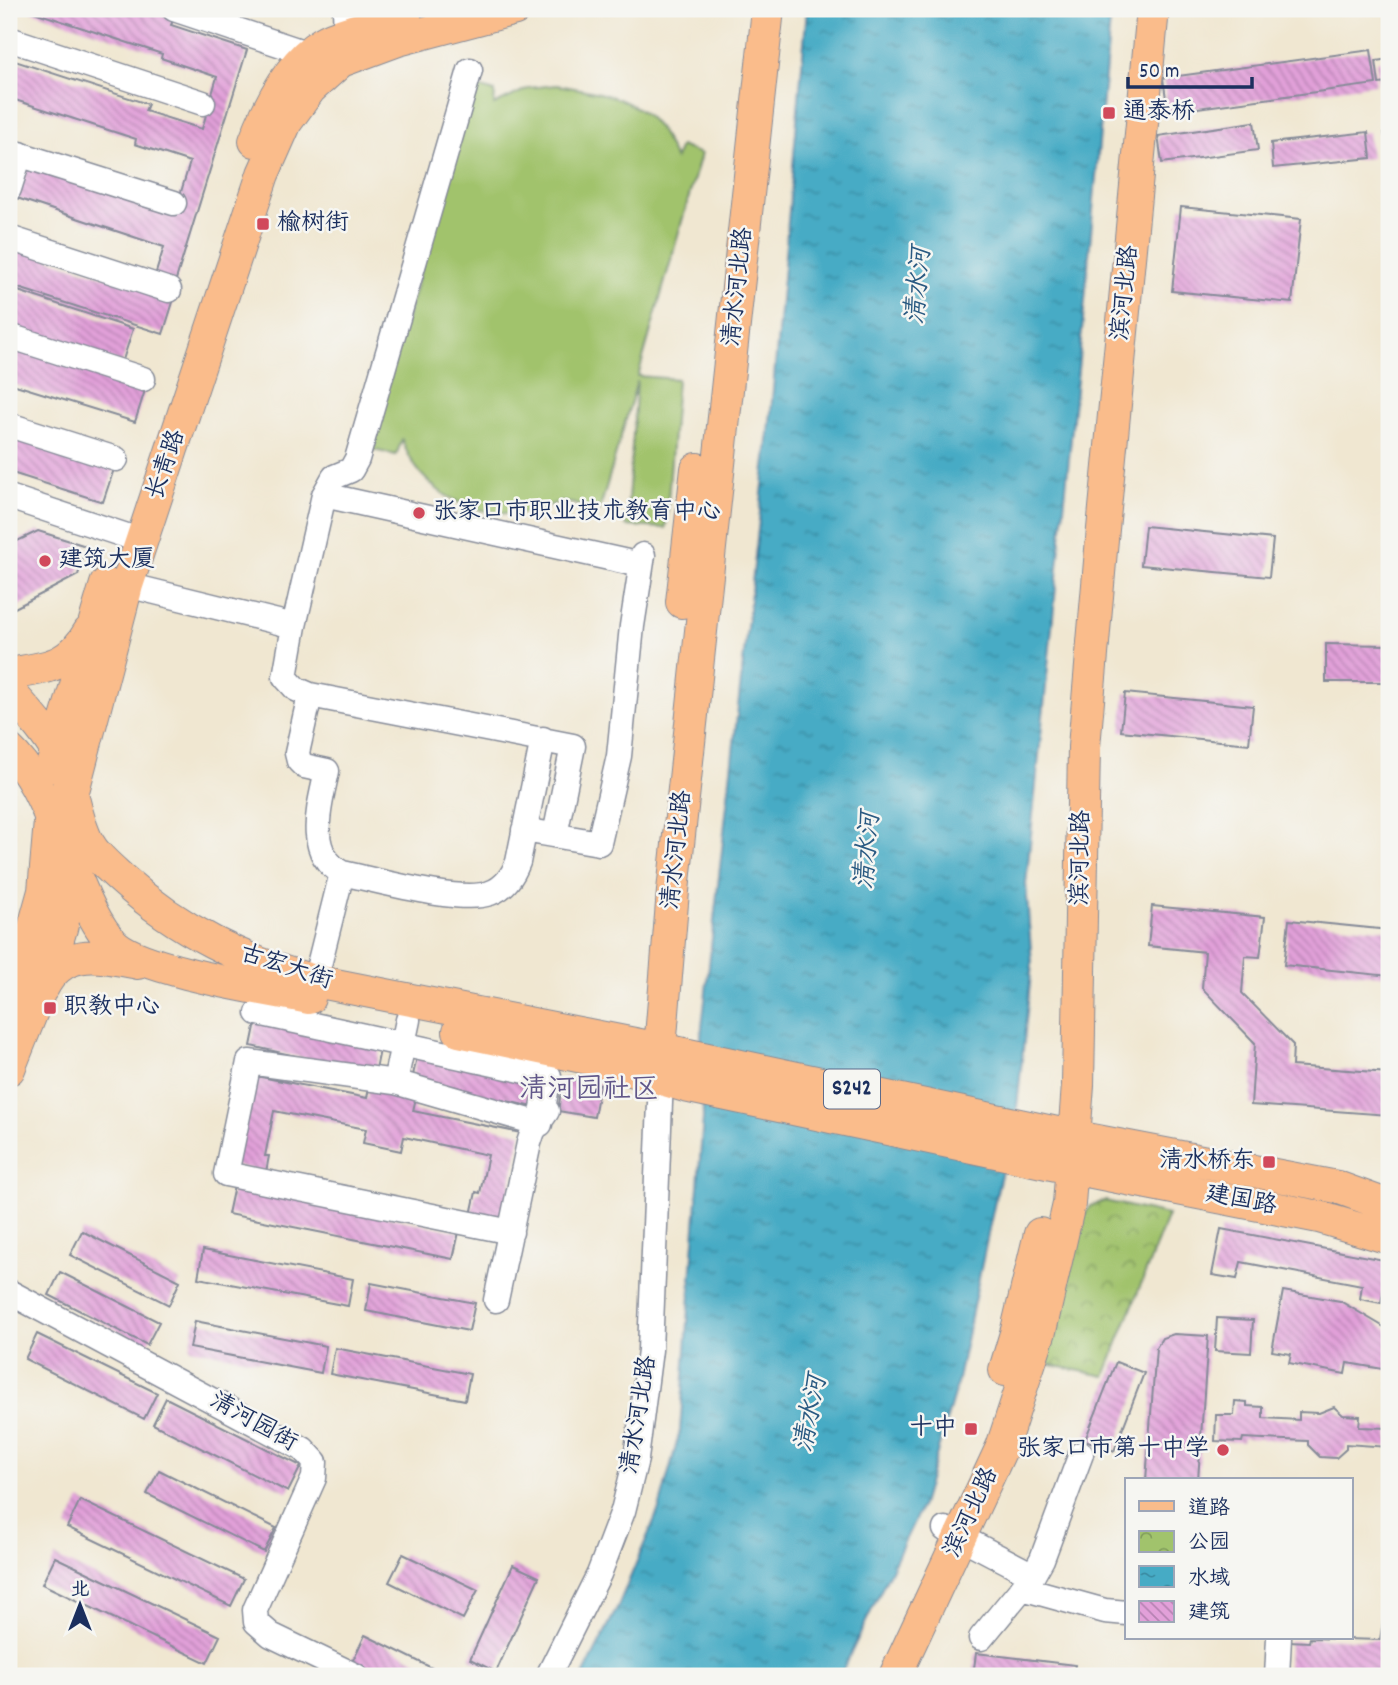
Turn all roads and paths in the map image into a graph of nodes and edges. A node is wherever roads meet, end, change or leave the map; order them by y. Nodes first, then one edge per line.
1 (174, 9) edge
2 (437, 9) edge
3 (515, 9) edge
4 (748, 9) edge
5 (768, 9) edge
6 (1135, 9) edge
7 (1153, 9) edge
8 (345, 22) edge
9 (9, 39) edge
10 (318, 63) junction
11 (470, 70) dead end
12 (203, 103) dead end
13 (14, 152) edge
14 (9, 189) edge
15 (174, 203) dead end
16 (9, 238) edge
17 (169, 290) dead end
18 (9, 336) edge
19 (143, 379) dead end
20 (9, 425) edge
21 (116, 459) dead end
22 (324, 495) junction
23 (9, 497) edge
24 (132, 538) junction
25 (127, 585) junction
26 (294, 626) junction
27 (102, 635) junction
28 (9, 674) edge
29 (76, 684) junction
30 (310, 695) junction
31 (12, 700) edge
32 (543, 739) junction
33 (9, 750) edge
34 (56, 752) junction
35 (72, 792) junction
36 (50, 818) junction
37 (524, 830) junction
38 (555, 835) junction
39 (342, 873) junction
40 (76, 886) junction
41 (156, 907) junction
42 (39, 913) junction
43 (171, 969) junction
44 (315, 981) junction
45 (37, 997) junction
46 (258, 1013) dead end
47 (9, 1014) edge
48 (405, 1032) junction
49 (559, 1052) junction
50 (661, 1064) junction
51 (9, 1069) edge
52 (394, 1082) junction
53 (540, 1124) junction
54 (1066, 1134) junction
55 (1062, 1166) junction
56 (1389, 1206) edge
57 (511, 1232) junction
58 (1389, 1238) edge
59 (9, 1292) edge
60 (496, 1300) dead end
61 (1081, 1454) dead end
62 (953, 1533) junction
63 (1028, 1581) junction
64 (1125, 1613) edge
65 (981, 1638) dead end
66 (1279, 1640) edge
67 (356, 1676) edge
68 (548, 1676) edge
69 (877, 1676) edge
70 (895, 1676) edge
71 (1277, 1676) edge

1 - 10 street
2 - 8 main road, 长青路
3 - 10 main road, 长青路
4 - 50 main road, 清水河北路
5 - 50 main road, 清水河北路
6 - 54 main road, 滨河北路
7 - 54 main road, 滨河北路
8 - 10 main road, 长青路
9 - 12 street
10 - 24 main road, 长青路
11 - 22 street
13 - 14 street
13 - 15 street
16 - 17 street
18 - 19 street
20 - 21 street
22 - 26 street
22 - 38 street
23 - 24 street
24 - 25 main road, 长青路
24 - 27 main road, 长青路
25 - 26 street
25 - 27 main road, 长青路
26 - 30 street
27 - 28 main road
27 - 29 main road, 长青路
27 - 35 main road, 长青路
29 - 31 main road
29 - 34 main road, 长青路
30 - 32 street
30 - 39 street
31 - 34 main road, 古宏大街
32 - 37 street
32 - 38 street
33 - 36 main road, 古宏大街
34 - 35 main road, 古宏大街
34 - 36 main road, 长青路
35 - 40 main road, 长青路
35 - 41 main road, 古宏大街
36 - 40 main road, 古宏大街
36 - 42 main road, 长青路
37 - 38 street
37 - 39 street
39 - 44 street
40 - 41 main road
40 - 42 main road
40 - 43 main road, 古宏大街
40 - 45 main road, 长青路
41 - 44 main road, 古宏大街
42 - 47 main road, 长青路
43 - 45 main road
43 - 48 main road, 古宏大街
44 - 50 main road, 古宏大街
45 - 51 main road, 长青路
46 - 48 street
48 - 49 main road, 古宏大街
48 - 52 street
48 - 53 street
49 - 50 main road, 古宏大街
49 - 53 street
50 - 54 main road, 建国路 / S242
50 - 55 main road, 建国路 / S242
50 - 68 street, 清水河北路
52 - 53 street
52 - 57 street
53 - 57 street
54 - 55 main road, 滨河北路
54 - 56 main road, 建国路 / S242
55 - 58 main road, 建国路 / S242
55 - 62 main road, 滨河北路
57 - 60 street
59 - 67 street, 清河园街
61 - 63 street
62 - 63 street
62 - 69 main road, 滨河北路
62 - 70 main road, 滨河北路
63 - 64 street
63 - 65 street
66 - 71 street

